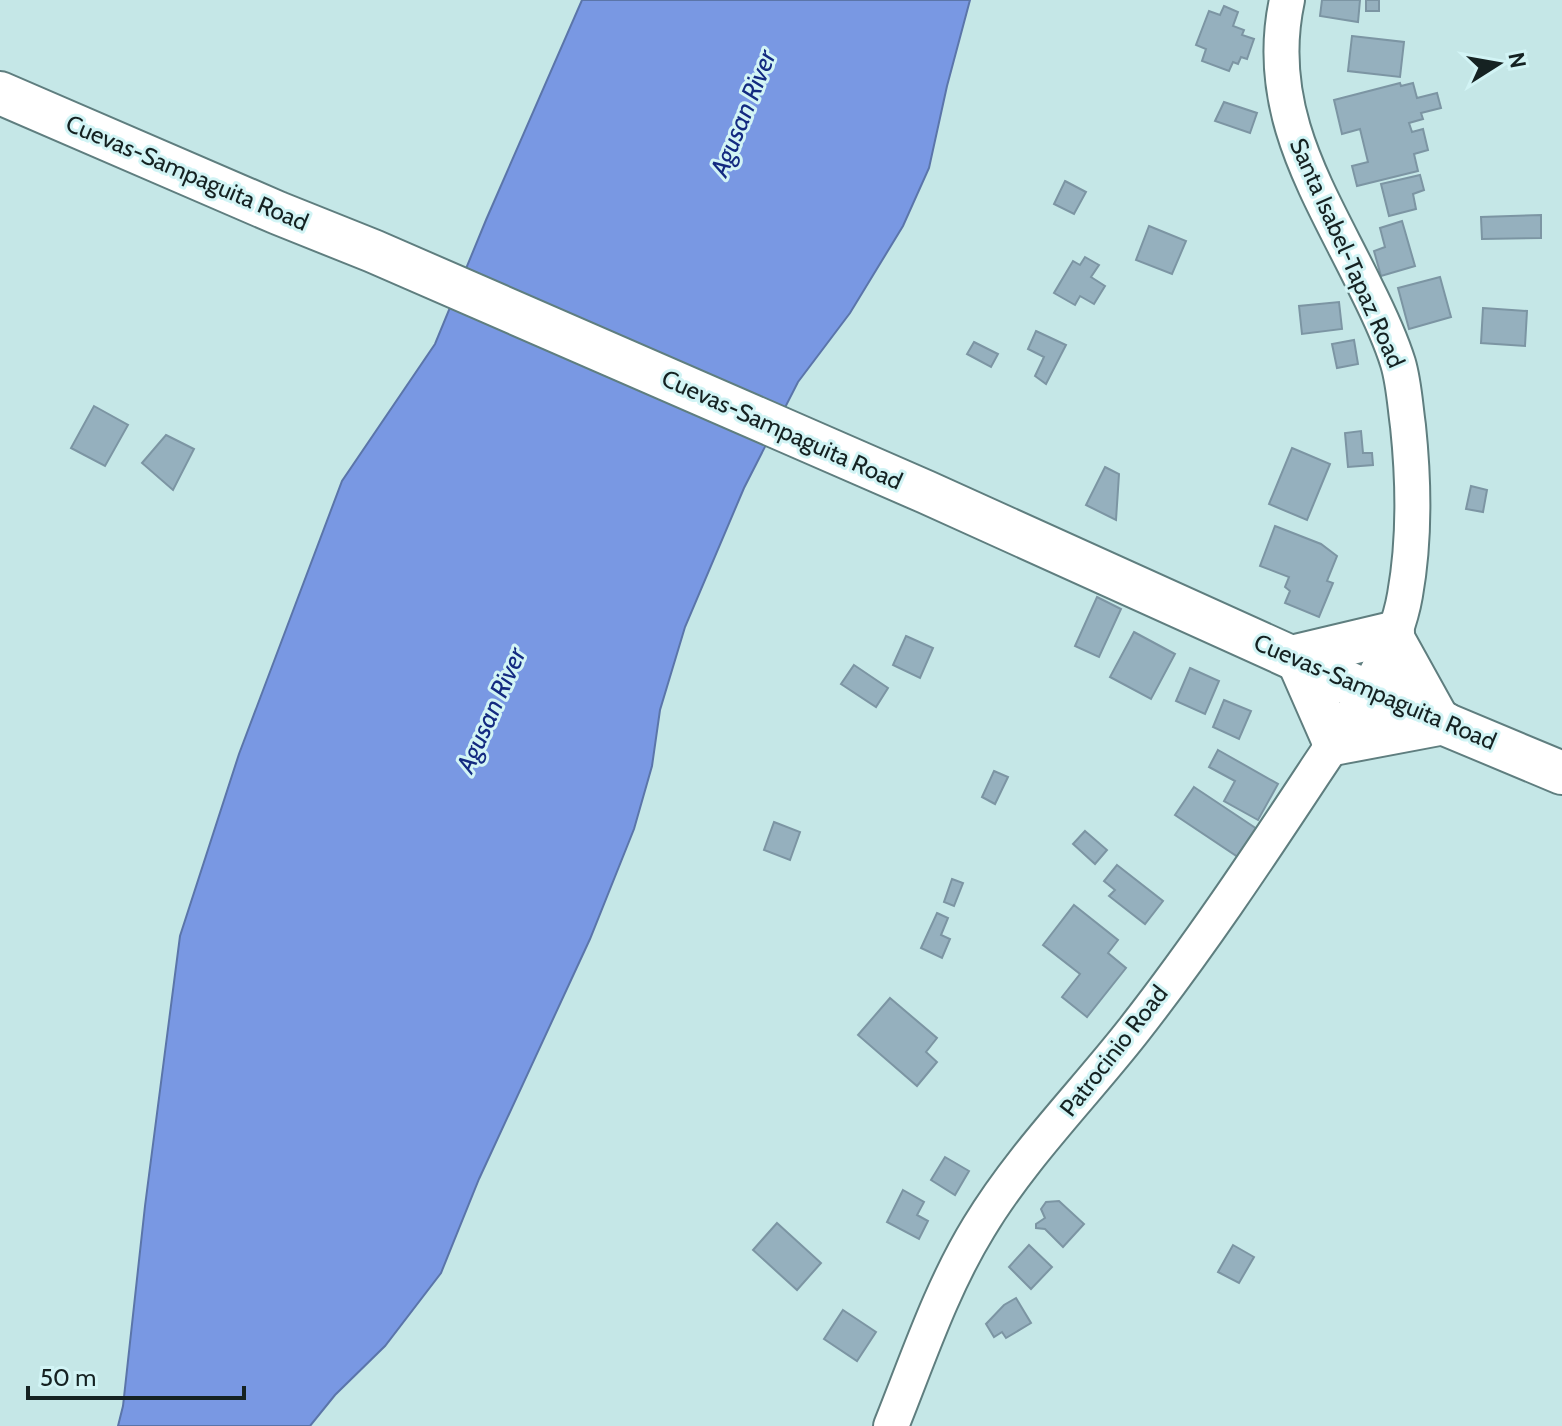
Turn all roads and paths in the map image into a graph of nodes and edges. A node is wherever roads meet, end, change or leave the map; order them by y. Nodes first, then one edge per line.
1 (1287, 0) edge
2 (0, 93) edge
3 (1392, 635) junction
4 (1295, 659) junction
5 (1368, 692) junction
6 (1441, 721) junction
7 (1333, 743) junction
8 (1562, 773) edge
9 (891, 1426) edge

1 - 3 street, Santa Isabel-Tapaz Road
2 - 4 main road, Cuevas-Sampaguita Road
3 - 4 main road
3 - 5 street, Santa Isabel-Tapaz Road
3 - 6 main road
4 - 5 main road, Cuevas-Sampaguita Road
4 - 7 main road
5 - 6 main road, Cuevas-Sampaguita Road
5 - 7 street, Patrocinio Road
6 - 7 main road
6 - 8 main road, Cuevas-Sampaguita Road
7 - 9 street, Patrocinio Road

